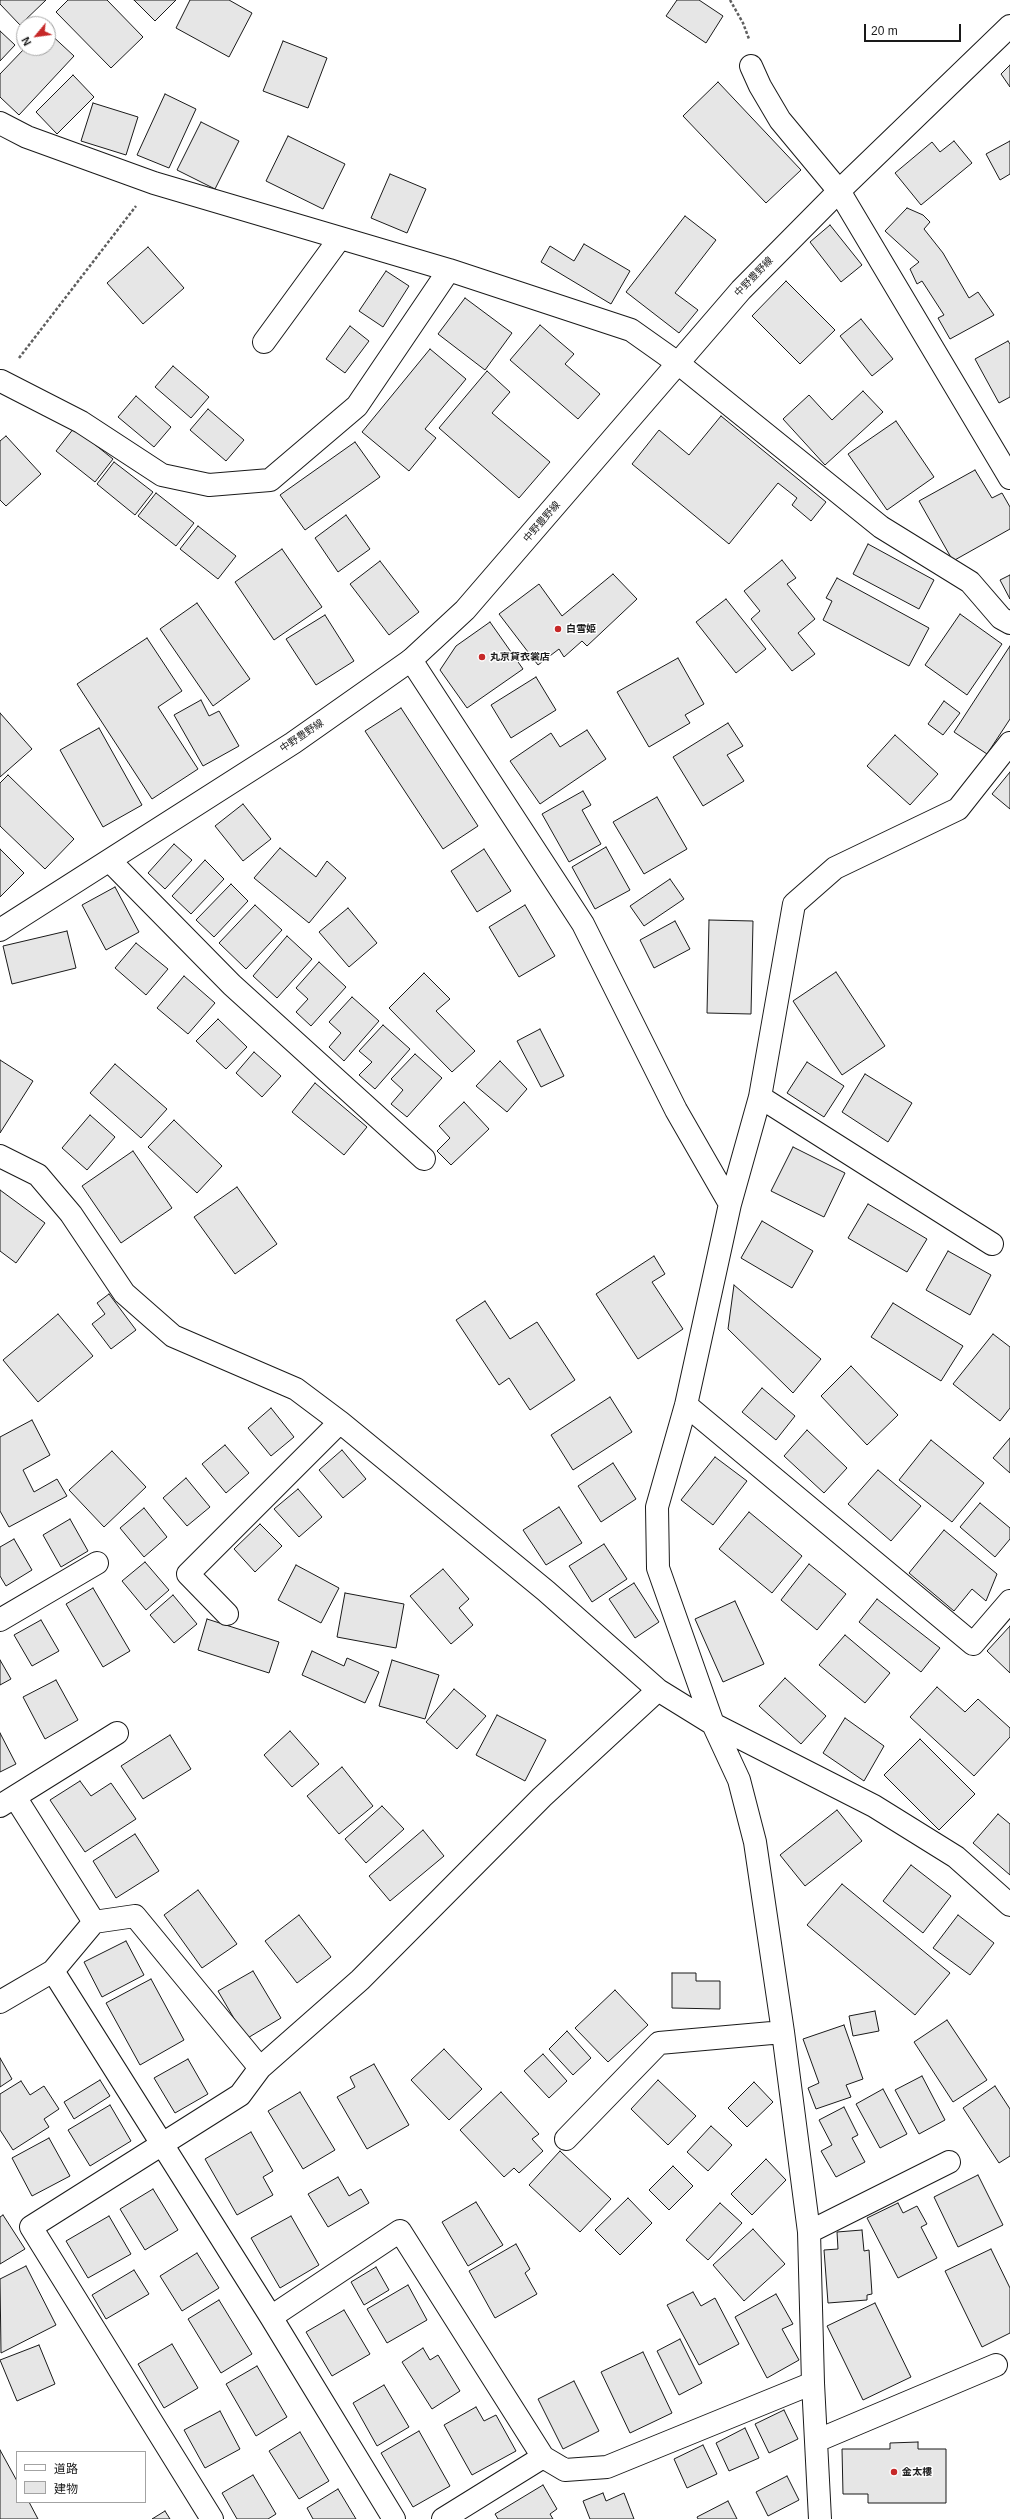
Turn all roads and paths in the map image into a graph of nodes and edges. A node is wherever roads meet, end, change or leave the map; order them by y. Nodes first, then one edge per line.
1 (730, 0) edge
2 (1010, 26) edge
3 (751, 66) joint
4 (0, 123) edge
5 (154, 183) junction
6 (839, 191) junction
7 (340, 238) junction
8 (448, 270) junction
9 (264, 342) dead end
10 (679, 364) junction
11 (1, 381) edge
12 (1010, 478) edge
13 (1010, 623) edge
14 (411, 660) junction
15 (1010, 743) edge
16 (110, 861) junction
17 (0, 930) edge
18 (760, 1097) junction
19 (0, 1156) edge
20 (424, 1160) dead end
21 (730, 1204) junction
22 (992, 1244) dead end
23 (686, 1405) junction
24 (340, 1422) junction
25 (97, 1563) dead end
26 (1010, 1601) edge
27 (227, 1614) dead end
28 (0, 1620) edge
29 (658, 1690) junction
30 (714, 1724) junction
31 (117, 1733) dead end
32 (8, 1802) edge
33 (1010, 1904) edge
34 (94, 1922) junction
35 (53, 1971) junction
36 (0, 2002) edge
37 (783, 2032) junction
38 (260, 2068) junction
39 (566, 2139) dead end
40 (163, 2145) junction
41 (949, 2162) dead end
42 (809, 2232) junction
43 (271, 2317) junction
44 (996, 2365) dead end
45 (813, 2383) junction
46 (816, 2441) junction
47 (543, 2457) junction
48 (212, 2519) edge
49 (394, 2519) edge
50 (443, 2519) edge
51 (820, 2519) edge

1 - 3 path
2 - 6 street, 中野豊野線
3 - 6 street
4 - 5 street
5 - 7 street
5 - 11 path
6 - 10 street, 中野豊野線
6 - 12 street
7 - 8 street
7 - 9 street
8 - 10 street
8 - 11 street
10 - 13 street
10 - 14 street, 中野豊野線
14 - 16 street, 中野豊野線
14 - 21 street
15 - 18 street
16 - 17 street, 中野豊野線
16 - 20 street
18 - 21 street
18 - 22 street
19 - 24 street
21 - 23 street
23 - 26 street
23 - 30 street
24 - 27 street
24 - 29 street
25 - 28 street
29 - 30 street
29 - 38 street
30 - 33 street
30 - 37 street
31 - 32 street
32 - 34 street
34 - 35 street
34 - 38 street
35 - 36 street
35 - 40 street
37 - 39 street
37 - 42 street
38 - 40 street
40 - 43 street
40 - 48 street
41 - 42 street
42 - 45 street
43 - 47 street
43 - 49 street
44 - 46 street
45 - 46 street
45 - 47 street
46 - 51 street
47 - 50 street

